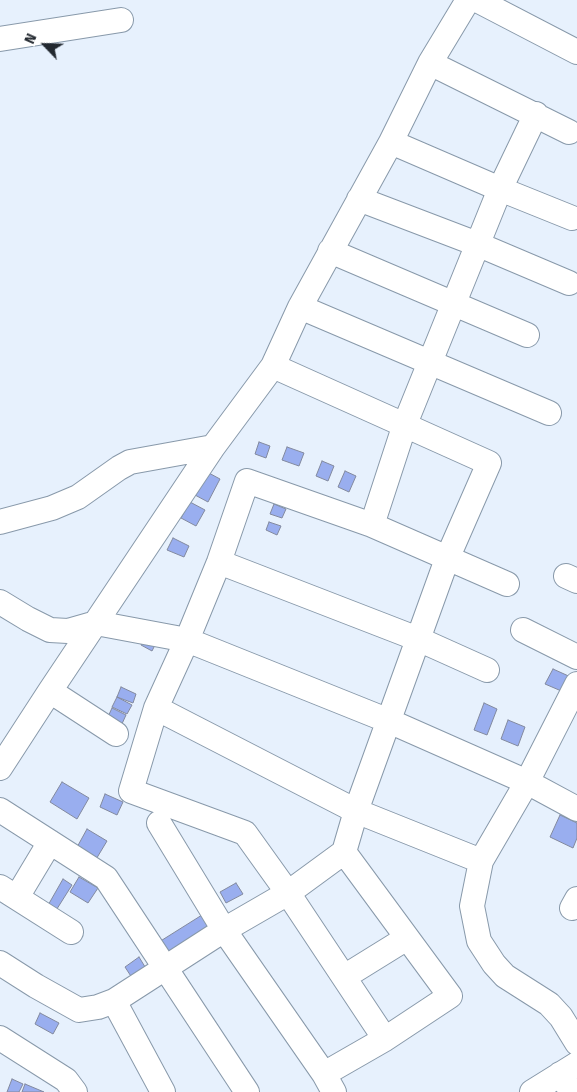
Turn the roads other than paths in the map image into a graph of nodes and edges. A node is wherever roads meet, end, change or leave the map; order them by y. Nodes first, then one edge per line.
1 (468, 0) edge
2 (477, 0) edge
3 (120, 20) dead end
4 (0, 39) edge
5 (577, 52) edge
6 (430, 63) junction
7 (536, 114) junction
8 (569, 132) dead end
9 (391, 142) junction
10 (500, 189) junction
11 (359, 200) junction
12 (572, 218) dead end
13 (477, 244) junction
14 (330, 251) junction
15 (569, 283) dead end
16 (453, 304) junction
17 (300, 307) junction
18 (527, 335) dead end
19 (429, 362) junction
20 (273, 366) junction
21 (549, 413) dead end
22 (405, 424) junction
23 (213, 447) junction
24 (0, 522) edge
25 (372, 525) junction
26 (447, 559) junction
27 (219, 562) junction
28 (507, 584) dead end
29 (3, 610) edge
30 (96, 623) junction
31 (523, 630) dead end
32 (418, 639) junction
33 (187, 640) junction
34 (577, 658) edge
35 (487, 670) dead end
36 (577, 684) edge
37 (50, 691) junction
38 (156, 708) junction
39 (389, 721) junction
40 (116, 734) dead end
41 (0, 768) edge
42 (526, 782) junction
43 (577, 809) edge
44 (0, 810) edge
45 (356, 811) junction
46 (159, 823) dead end
47 (50, 842) junction
48 (344, 852) junction
49 (482, 861) junction
50 (9, 892) edge
51 (288, 893) junction
52 (224, 930) junction
53 (71, 932) dead end
54 (407, 938) junction
55 (0, 963) edge
56 (166, 968) junction
57 (344, 977) junction
58 (114, 1000) junction
59 (385, 1039) junction
60 (577, 1043) edge
61 (3, 1047) edge
62 (570, 1077) edge
63 (329, 1083) edge
64 (75, 1092) edge
65 (163, 1092) edge
66 (247, 1092) edge
67 (532, 1092) edge

1 - 6 street
2 - 5 street
3 - 4 street
6 - 7 street
6 - 9 street
7 - 8 street
7 - 10 street
9 - 10 street
9 - 11 street
10 - 12 street
10 - 13 street
11 - 13 street
11 - 14 street
13 - 15 street
13 - 16 street
14 - 16 street
14 - 17 street
16 - 18 street
16 - 19 street
17 - 19 street
17 - 20 street
19 - 21 street
19 - 22 street
20 - 22 street
20 - 23 street
22 - 25 street
22 - 26 street
23 - 24 street
23 - 30 street
25 - 26 street
25 - 27 street
26 - 28 street
26 - 32 street
27 - 32 street
27 - 33 street
29 - 30 street
30 - 33 street
30 - 37 street
31 - 34 street
32 - 35 street
32 - 39 street
33 - 38 street
33 - 39 street
36 - 42 street
37 - 40 street
37 - 41 street
38 - 45 street
38 - 51 street
39 - 42 street
39 - 45 street
42 - 43 street
42 - 49 street
44 - 47 street
45 - 48 street
45 - 49 street
46 - 52 street
47 - 50 street
47 - 56 street
48 - 51 street
48 - 54 street
49 - 60 street
50 - 53 street
51 - 52 street
51 - 57 street
52 - 56 street
52 - 63 street
54 - 57 street
54 - 59 street
55 - 58 street
56 - 58 street
56 - 66 street
57 - 59 street
58 - 65 street
59 - 63 street
61 - 64 street
62 - 67 street

